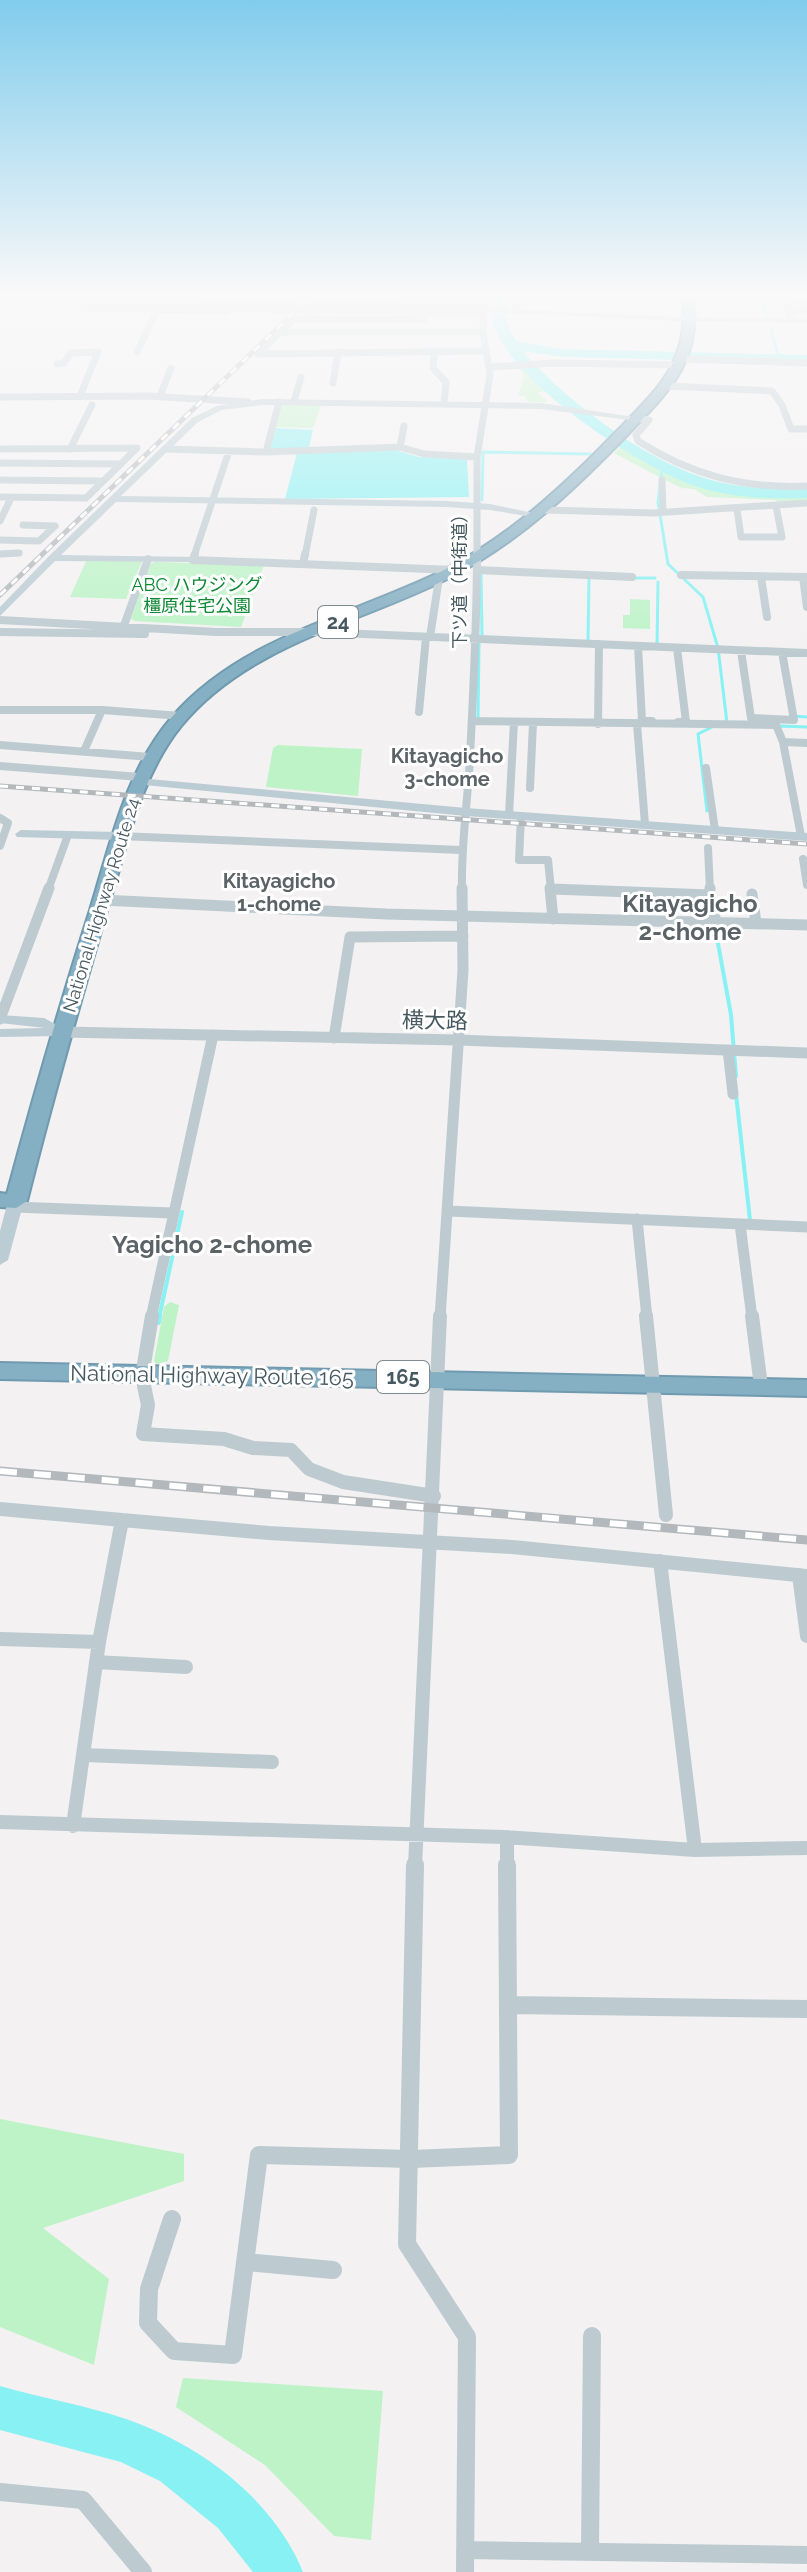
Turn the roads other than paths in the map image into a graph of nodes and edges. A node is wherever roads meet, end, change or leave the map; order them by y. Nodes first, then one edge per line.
1 (86, 416) edge
2 (200, 416) edge
3 (275, 416) edge
4 (483, 416) edge
5 (615, 416) edge
6 (639, 416) edge
7 (786, 416) edge
8 (633, 422) junction
9 (404, 426) dead end
10 (807, 429) edge
11 (109, 436) dead end
12 (400, 447) junction
13 (105, 448) junction
14 (0, 449) edge
15 (38, 449) junction
16 (70, 449) junction
17 (165, 449) junction
18 (229, 451) junction
19 (266, 452) junction
20 (477, 457) junction
21 (0, 463) edge
22 (31, 464) junction
23 (121, 464) junction
24 (0, 480) edge
25 (24, 480) junction
26 (662, 480) dead end
27 (103, 481) junction
28 (807, 486) edge
29 (0, 497) edge
30 (14, 498) junction
31 (115, 499) junction
32 (213, 502) junction
33 (807, 503) edge
34 (476, 505) junction
35 (776, 506) junction
36 (737, 509) junction
37 (314, 510) dead end
38 (663, 512) junction
39 (542, 513) junction
40 (0, 521) edge
41 (23, 525) dead end
42 (0, 540) edge
43 (19, 553) dead end
44 (0, 554) edge
45 (52, 558) junction
46 (148, 559) junction
47 (193, 560) junction
48 (303, 564) junction
49 (477, 564) junction
50 (455, 570) junction
51 (681, 575) dead end
52 (632, 577) dead end
53 (761, 577) junction
54 (805, 577) edge
55 (439, 578) junction
56 (807, 607) edge
57 (0, 613) edge
58 (767, 617) dead end
59 (0, 620) edge
60 (123, 630) junction
61 (0, 632) edge
62 (316, 632) junction
63 (428, 637) junction
64 (475, 639) junction
65 (599, 644) junction
66 (638, 646) junction
67 (677, 648) junction
68 (741, 651) junction
69 (782, 652) junction
70 (807, 653) edge
71 (0, 710) edge
72 (102, 710) junction
73 (419, 712) dead end
74 (181, 716) junction
75 (473, 721) junction
76 (514, 722) junction
77 (533, 723) junction
78 (598, 724) junction
79 (637, 724) junction
80 (783, 742) junction
81 (807, 743) edge
82 (0, 745) edge
83 (84, 751) junction
84 (150, 757) junction
85 (0, 766) edge
86 (706, 768) dead end
87 (139, 780) junction
88 (530, 788) dead end
89 (466, 812) junction
90 (515, 815) junction
91 (0, 818) edge
92 (803, 821) edge
93 (645, 824) junction
94 (715, 830) junction
95 (21, 834) dead end
96 (68, 835) junction
97 (119, 836) junction
98 (804, 836) edge
99 (0, 846) edge
100 (708, 848) dead end
101 (461, 850) junction
102 (803, 859) dead end
103 (807, 885) edge
104 (552, 889) junction
105 (752, 894) dead end
106 (710, 895) junction
107 (102, 900) junction
108 (463, 916) junction
109 (553, 919) junction
110 (716, 922) junction
111 (756, 923) junction
112 (807, 925) edge
113 (463, 936) junction
114 (0, 1019) edge
115 (63, 1032) junction
116 (0, 1033) edge
117 (213, 1035) junction
118 (334, 1038) junction
119 (458, 1040) junction
120 (728, 1050) junction
121 (807, 1053) edge
122 (733, 1094) dead end
123 (10, 1203) edge
124 (448, 1211) junction
125 (172, 1213) junction
126 (637, 1219) junction
127 (740, 1224) junction
128 (807, 1227) edge
129 (0, 1260) edge
130 (0, 1371) edge
131 (142, 1376) junction
132 (436, 1378) junction
133 (655, 1382) junction
134 (761, 1386) junction
135 (807, 1388) edge
136 (434, 1496) junction
137 (0, 1509) edge
138 (666, 1515) dead end
139 (122, 1520) junction
140 (430, 1542) junction
141 (660, 1561) junction
142 (803, 1576) edge
143 (807, 1636) edge
144 (0, 1639) edge
145 (99, 1642) junction
146 (96, 1662) junction
147 (186, 1667) dead end
148 (84, 1755) junction
149 (272, 1762) dead end
150 (0, 1822) edge
151 (73, 1826) junction
152 (416, 1834) junction
153 (507, 1837) junction
154 (807, 1848) edge
155 (695, 1850) junction
156 (509, 2005) junction
157 (807, 2009) edge
158 (411, 2159) junction
159 (172, 2219) dead end
160 (245, 2262) junction
161 (333, 2270) dead end
162 (592, 2336) dead end
163 (0, 2492) edge
164 (465, 2550) junction
165 (590, 2551) junction
166 (807, 2555) edge
167 (143, 2572) edge
168 (465, 2572) edge

1 - 16 street
2 - 17 street
3 - 19 street
4 - 20 street, 下ツ道（中街道）
5 - 8 street
6 - 8 highway, National Highway Route 24 / 24
7 - 10 street
8 - 28 street
8 - 39 highway, National Highway Route 24 / 24
9 - 12 street
11 - 13 street
12 - 19 street
12 - 20 street
13 - 16 street
13 - 23 street
14 - 15 street
15 - 16 street
15 - 22 street
17 - 18 street
17 - 31 street
18 - 19 street
18 - 32 street
20 - 34 street, 下ツ道（中街道）
21 - 22 street
22 - 23 street
22 - 25 street
23 - 27 street
24 - 25 street
25 - 27 street
25 - 30 street
26 - 38 street
27 - 30 street
29 - 30 street
30 - 40 street
31 - 32 street
31 - 45 street
32 - 34 street
32 - 47 street
33 - 35 street
34 - 39 street
34 - 49 street, 下ツ道（中街道）
35 - 36 street
35 - 36 street
36 - 38 street
37 - 48 street
38 - 39 street
39 - 49 highway, National Highway Route 24 / 24
41 - 42 street
43 - 44 street
45 - 46 street
45 - 57 street
46 - 47 street
46 - 60 street
47 - 48 street
48 - 50 street
49 - 50 highway, National Highway Route 24 / 24
49 - 52 street
49 - 64 street, 下ツ道（中街道）
50 - 55 highway, National Highway Route 24 / 24
51 - 53 street
53 - 54 street
53 - 58 street
54 - 56 street
55 - 62 highway, National Highway Route 24 / 24
55 - 63 street
59 - 60 street
60 - 61 street
60 - 62 street
62 - 63 street
62 - 74 highway, National Highway Route 24 / 24
63 - 64 street
63 - 73 street
64 - 65 street
64 - 75 street, 下ツ道（中街道）
65 - 66 street
65 - 78 street
66 - 67 street
66 - 67 street
67 - 68 street
68 - 69 street
68 - 69 street
69 - 70 street
71 - 72 street
72 - 74 street
72 - 83 street
74 - 84 highway, National Highway Route 24 / 24
75 - 76 street
75 - 89 street, 下ツ道（中街道）
76 - 77 street
76 - 90 street
77 - 78 street
77 - 88 street
78 - 79 street
79 - 80 street
79 - 93 street
80 - 81 street
80 - 92 street
82 - 83 street
83 - 84 street
84 - 87 highway, National Highway Route 24 / 24
85 - 87 street
86 - 94 street
87 - 89 street
87 - 97 highway, National Highway Route 24 / 24
89 - 90 street
89 - 101 street, 下ツ道（中街道）
90 - 93 street
90 - 104 street
91 - 99 street
92 - 98 street
93 - 94 street
94 - 98 street
95 - 96 street
96 - 97 street
96 - 114 street
97 - 101 street
97 - 107 highway, National Highway Route 24 / 24
100 - 106 street
101 - 108 street, 下ツ道（中街道）
102 - 103 street
104 - 106 street
104 - 109 street
105 - 111 street
106 - 110 street
107 - 108 street
107 - 115 highway, National Highway Route 24 / 24
108 - 109 street
108 - 113 street, 下ツ道（中街道）
109 - 110 street
110 - 111 street
111 - 112 street
113 - 118 street
113 - 119 street, 下ツ道（中街道）
114 - 115 street
115 - 116 street
115 - 117 street, 横大路
115 - 123 highway, National Highway Route 24 / 24
117 - 118 street, 横大路
117 - 125 street
118 - 119 street, 横大路
119 - 120 street, 横大路
119 - 124 street, 下ツ道（中街道）
120 - 121 street, 横大路
120 - 122 street
123 - 125 street
123 - 129 street
124 - 126 street
124 - 132 street, 下ツ道（中街道）
125 - 131 street
126 - 127 street
126 - 133 street
127 - 128 street
127 - 134 street
130 - 131 highway, National Highway Route 165 / 165
131 - 132 highway, National Highway Route 165 / 165
131 - 136 street
132 - 133 highway, National Highway Route 165 / 165
132 - 136 street, 下ツ道（中街道）
133 - 134 highway, National Highway Route 165 / 165
133 - 138 street
134 - 135 highway, National Highway Route 165 / 165
136 - 140 street, 下ツ道（中街道）
137 - 139 street
139 - 140 street
139 - 145 street
140 - 141 street
140 - 152 street, 下ツ道（中街道）
141 - 142 street
141 - 155 street
142 - 143 street
144 - 145 street
145 - 146 street
146 - 147 street
146 - 148 street
148 - 149 street
148 - 151 street
150 - 151 street
151 - 152 street
152 - 153 street
152 - 158 street, 下ツ道（中街道）
153 - 155 street
153 - 156 street
154 - 155 street
156 - 157 street
156 - 158 street
158 - 160 street
158 - 164 street, 下ツ道（中街道）
159 - 160 street
160 - 161 street
162 - 165 street
163 - 167 street
164 - 165 street
164 - 168 street, 下ツ道（中街道）
165 - 166 street

